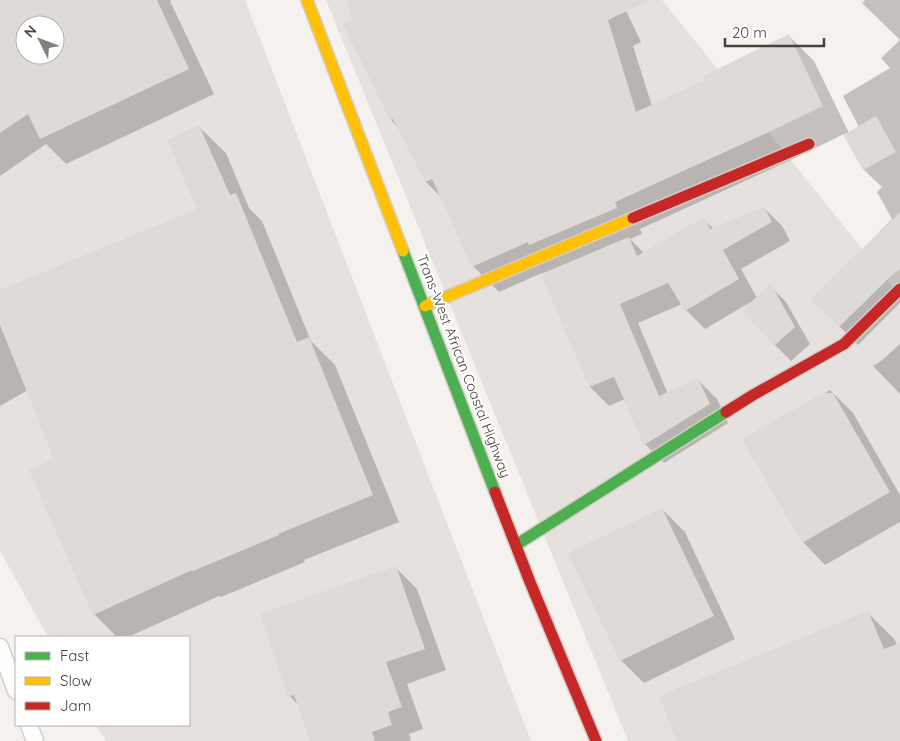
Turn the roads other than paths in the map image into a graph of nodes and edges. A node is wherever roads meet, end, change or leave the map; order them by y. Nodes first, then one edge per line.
1 (307, 0) edge
2 (809, 144) dead end
3 (900, 289) edge
4 (425, 306) junction
5 (516, 546) junction
6 (0, 647) edge
7 (15, 688) edge
8 (29, 726) edge
9 (35, 741) edge
10 (596, 741) edge

1 - 4 main road, Trans-West African Coastal Highway
2 - 4 main road
3 - 5 main road
4 - 5 main road, Trans-West African Coastal Highway
5 - 10 main road, Trans-West African Coastal Highway
6 - 7 lane
8 - 9 lane

